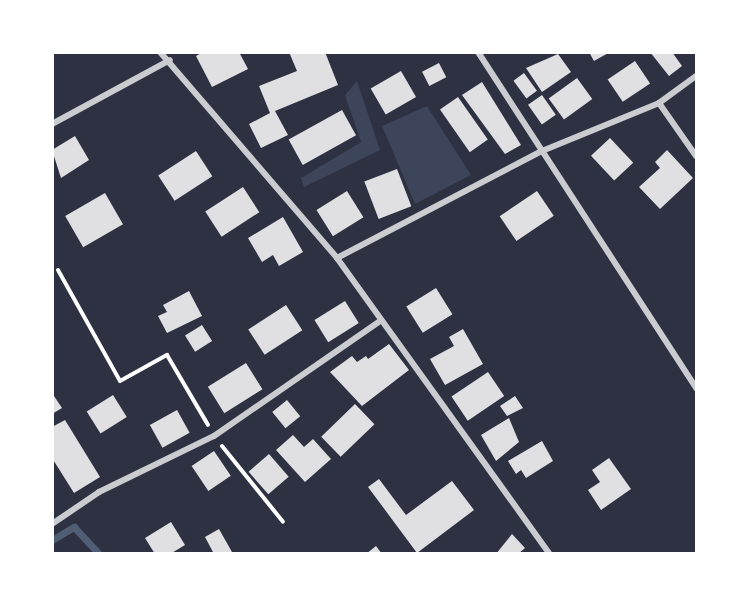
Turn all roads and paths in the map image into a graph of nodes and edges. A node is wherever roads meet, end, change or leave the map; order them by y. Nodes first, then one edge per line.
1 (160, 52) edge
2 (478, 52) edge
3 (170, 60) junction
4 (696, 76) edge
5 (659, 103) junction
6 (52, 124) edge
7 (542, 151) junction
8 (696, 156) edge
9 (337, 258) junction
10 (58, 270) dead end
11 (380, 321) junction
12 (696, 388) edge
13 (214, 436) junction
14 (283, 522) dead end
15 (52, 524) edge
16 (550, 554) edge

1 - 3 street
2 - 7 street
3 - 6 street
3 - 9 street
4 - 5 street
5 - 7 street
5 - 8 street
7 - 9 street
7 - 12 street
9 - 11 street
10 - 13 path
11 - 13 street
11 - 16 street
13 - 14 path
13 - 15 street

